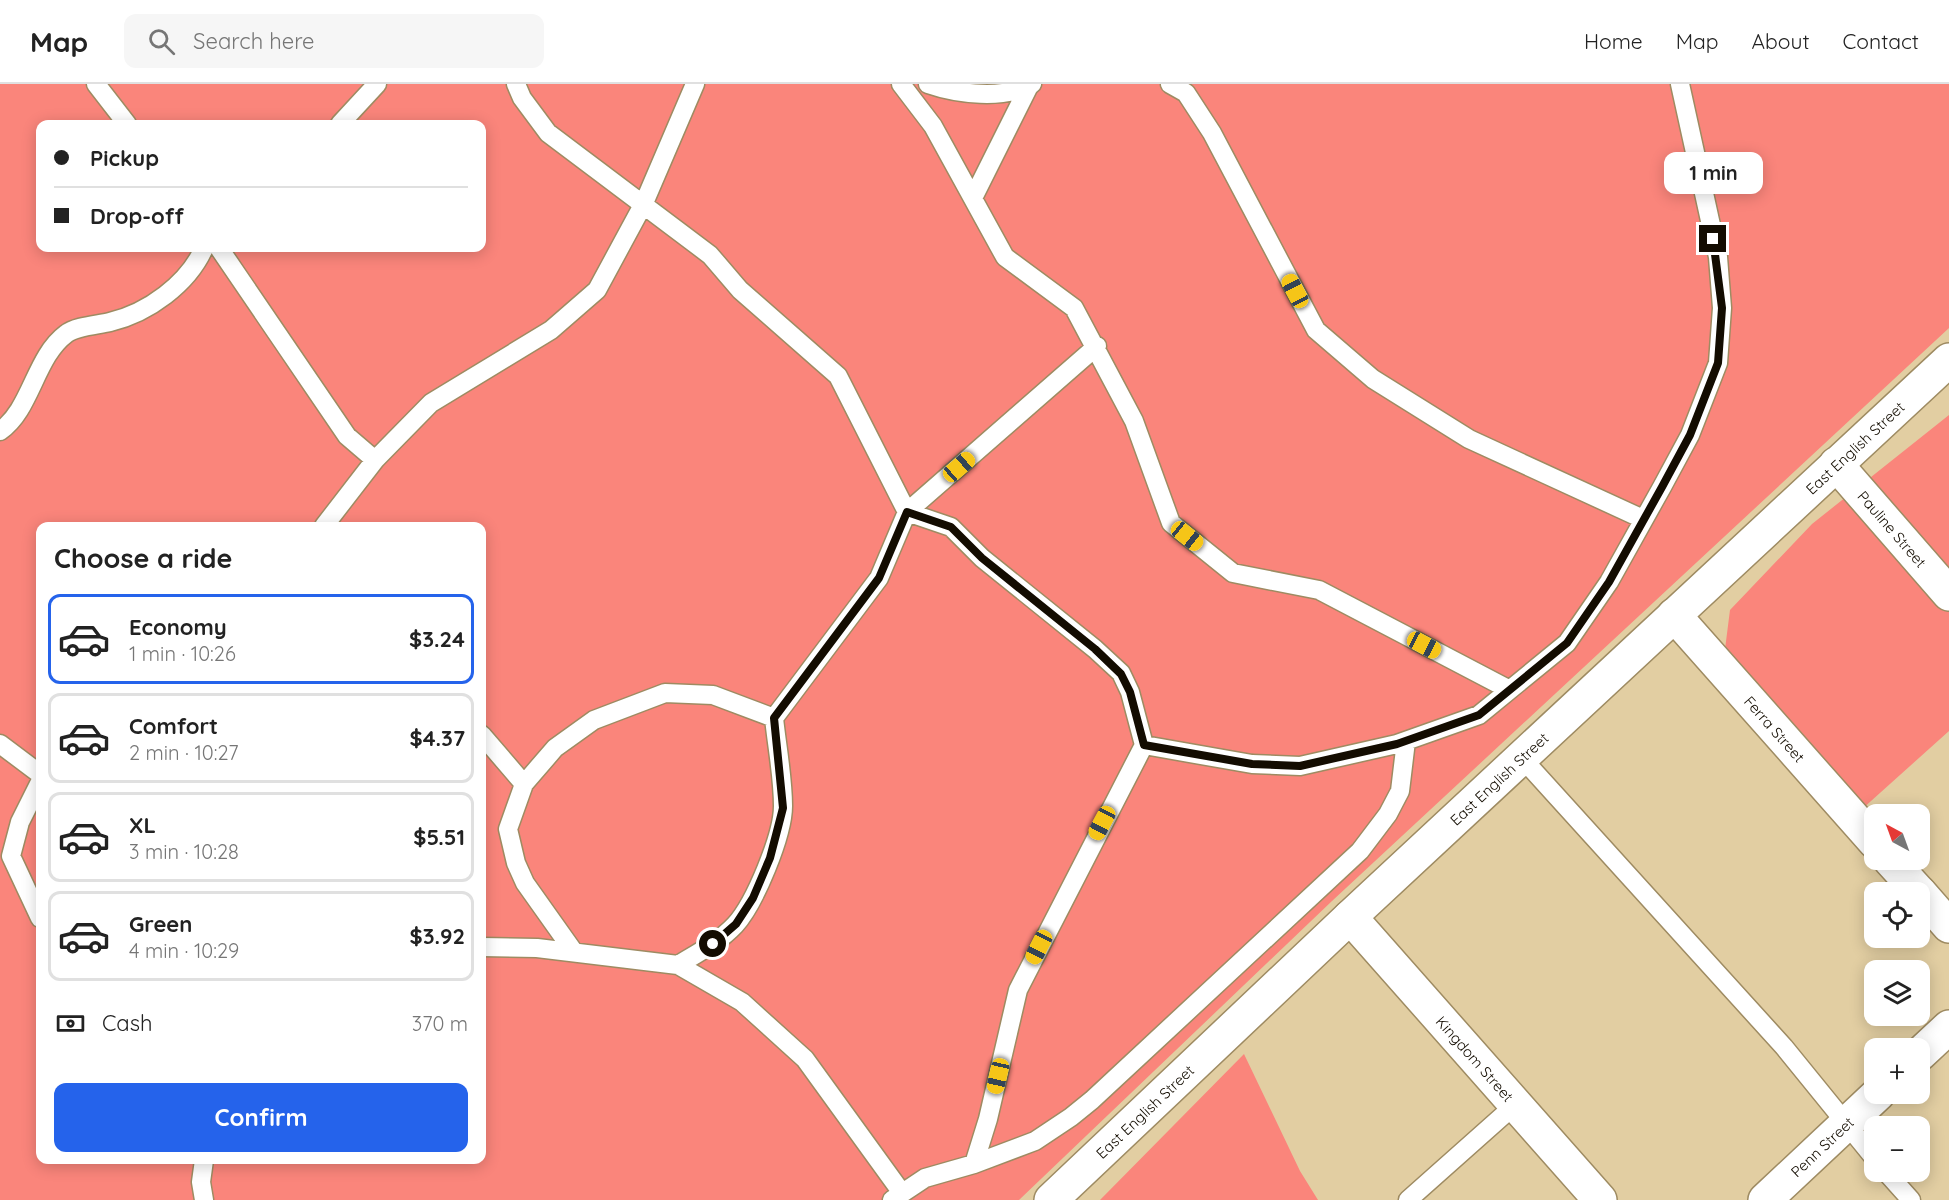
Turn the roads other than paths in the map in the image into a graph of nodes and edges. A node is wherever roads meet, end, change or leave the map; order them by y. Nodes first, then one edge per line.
1 (96, 84) edge
2 (377, 84) edge
3 (516, 84) edge
4 (695, 84) edge
5 (901, 84) edge
6 (928, 84) edge
7 (1170, 84) edge
8 (1680, 84) edge
9 (1031, 85) edge
10 (124, 120) edge
11 (344, 120) edge
12 (973, 198) junction
13 (644, 203) junction
14 (202, 252) edge
15 (222, 252) edge
16 (1096, 346) junction
17 (1949, 360) edge
18 (0, 431) edge
19 (375, 460) junction
20 (1836, 464) junction
21 (907, 512) junction
22 (1643, 519) junction
23 (327, 522) edge
24 (1949, 594) edge
25 (1674, 615) junction
26 (1508, 689) junction
27 (774, 718) junction
28 (486, 740) edge
29 (1406, 741) junction
30 (0, 744) edge
31 (1144, 745) junction
32 (1521, 757) junction
33 (36, 771) edge
34 (524, 784) junction
35 (36, 790) edge
36 (1864, 830) edge
37 (1899, 870) edge
38 (1910, 882) edge
39 (1930, 904) edge
40 (36, 909) edge
41 (1350, 917) junction
42 (1949, 926) edge
43 (486, 947) edge
44 (574, 952) junction
45 (678, 965) junction
46 (1949, 1027) edge
47 (1930, 1045) edge
48 (1516, 1104) junction
49 (1867, 1104) edge
50 (1845, 1125) junction
51 (1864, 1147) edge
52 (203, 1164) edge
53 (974, 1164) junction
54 (1895, 1182) edge
55 (897, 1196) edge
56 (204, 1200) edge
57 (1051, 1200) edge
58 (1408, 1200) edge
59 (1600, 1200) edge
60 (1766, 1200) edge
61 (1911, 1200) edge

1 - 10 lane
2 - 11 lane
3 - 13 lane
4 - 13 lane
5 - 12 lane
6 - 9 lane
7 - 22 lane
8 - 22 lane
9 - 12 lane
12 - 16 lane
13 - 19 lane
13 - 21 lane
14 - 18 lane
15 - 19 lane
16 - 21 lane
16 - 26 lane
17 - 20 street, East English Street
19 - 23 lane
20 - 24 street, Pauline Street
20 - 25 street, East English Street
21 - 27 lane
21 - 31 lane
22 - 26 lane
25 - 32 street, East English Street
25 - 36 street, Ferra Street
26 - 29 lane
27 - 34 lane
27 - 45 lane
28 - 34 lane
29 - 31 lane
29 - 53 lane
30 - 33 lane
31 - 53 lane
32 - 41 street, East English Street
32 - 50 lane
34 - 44 lane
35 - 40 lane
37 - 38 street
39 - 42 street
41 - 48 street, Kingdom Street
41 - 57 street, East English Street
43 - 44 lane
44 - 45 lane
45 - 55 lane
46 - 47 street
48 - 58 lane
48 - 59 street, Kingdom Street
49 - 50 street, Penn Street
50 - 51 lane
50 - 60 street, Penn Street
52 - 56 lane
53 - 55 lane
54 - 61 lane

